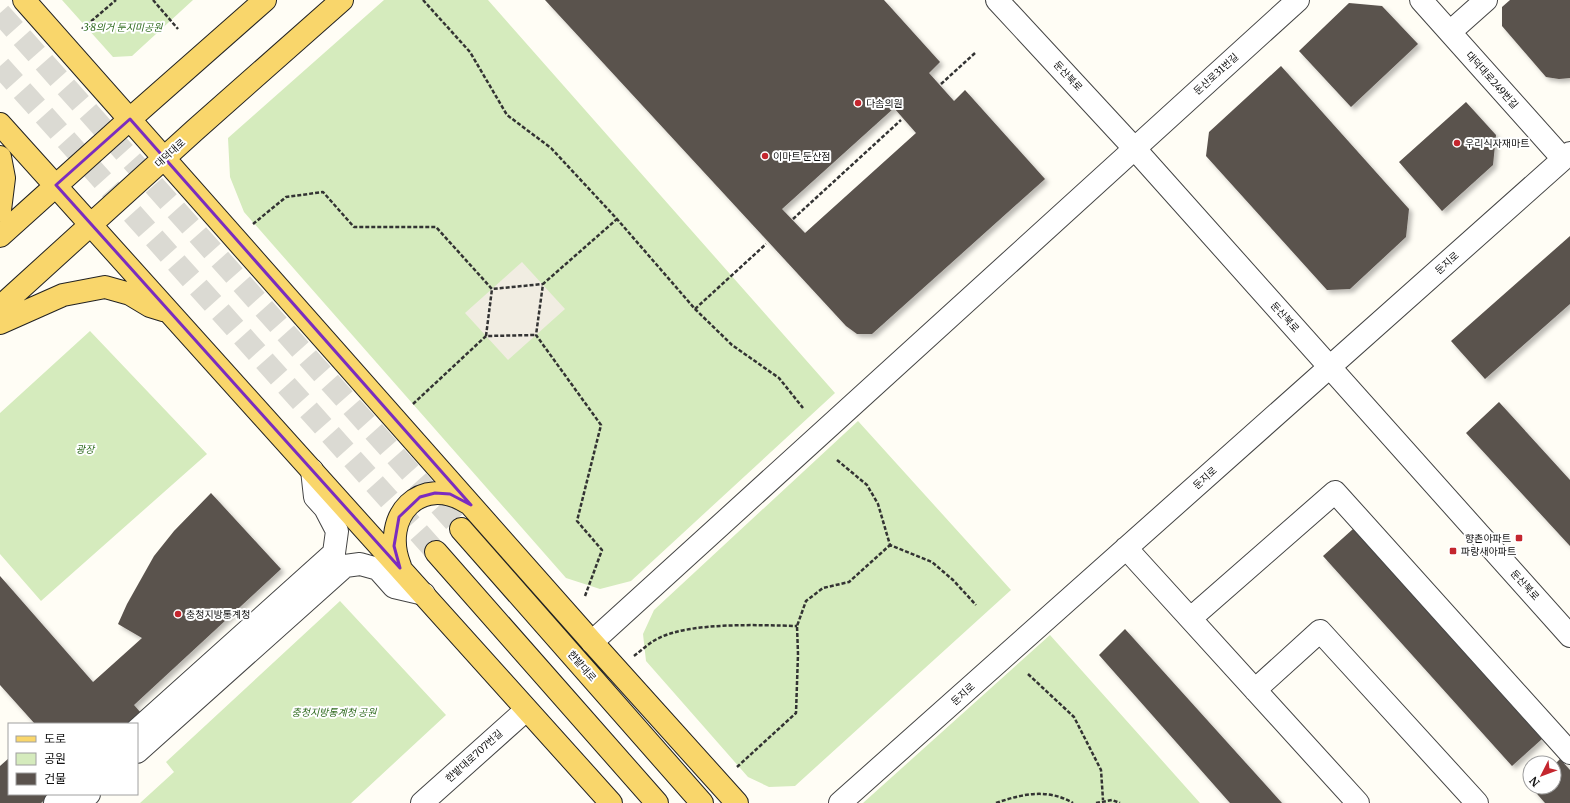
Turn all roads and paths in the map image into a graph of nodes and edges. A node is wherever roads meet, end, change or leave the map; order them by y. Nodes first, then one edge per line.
1 (24, 0) edge
2 (116, 0) edge
3 (153, 0) edge
4 (265, 0) edge
5 (342, 0) edge
6 (423, 0) edge
7 (998, 0) edge
8 (1298, 0) edge
9 (1421, 0) edge
10 (1486, 0) edge
11 (82, 29) dead end
12 (178, 29) dead end
13 (1450, 32) junction
14 (975, 53) dead end
15 (941, 84) dead end
16 (130, 118) junction
17 (901, 120) dead end
18 (0, 124) edge
19 (1134, 148) junction
20 (1567, 156) edge
21 (0, 157) edge
22 (165, 157) junction
23 (56, 185) junction
24 (0, 210) edge
25 (617, 219) junction
26 (793, 219) dead end
27 (252, 224) dead end
28 (91, 225) junction
29 (0, 236) edge
30 (766, 244) dead end
31 (543, 284) junction
32 (492, 289) junction
33 (0, 307) edge
34 (695, 309) junction
35 (170, 312) junction
36 (0, 323) edge
37 (536, 335) junction
38 (486, 336) junction
39 (1331, 367) junction
40 (413, 404) dead end
41 (804, 408) dead end
42 (837, 460) dead end
43 (312, 470) junction
44 (471, 504) junction
45 (461, 529) tunnel mouth
46 (890, 545) junction
47 (1126, 548) junction
48 (436, 552) tunnel mouth
49 (400, 568) junction
50 (424, 594) junction
51 (585, 596) dead end
52 (976, 605) dead end
53 (1191, 618) junction
54 (796, 626) junction
55 (1570, 636) edge
56 (592, 642) junction
57 (631, 658) dead end
58 (1028, 674) dead end
59 (1255, 690) junction
60 (526, 710) junction
61 (138, 729) edge
62 (138, 751) edge
63 (1570, 753) edge
64 (734, 769) dead end
65 (64, 795) edge
66 (88, 795) edge
67 (1103, 800) junction
68 (55, 803) edge
69 (79, 803) edge
70 (422, 803) edge
71 (611, 803) edge
72 (657, 803) edge
73 (702, 803) edge
74 (737, 803) edge
75 (840, 803) edge
76 (996, 803) edge
77 (1073, 803) edge
78 (1096, 803) edge
79 (1120, 803) edge
80 (1358, 803) edge
81 (1477, 803) edge

1 - 16 main road
2 - 11 path
3 - 12 path
4 - 16 main road
5 - 22 main road, 대덕대로
6 - 25 path
7 - 19 street, 둔산북로
8 - 19 street, 둔산로31번길
9 - 13 street, 대덕대로249번길
10 - 13 street
13 - 20 street, 대덕대로249번길
14 - 15 path
16 - 22 main road
16 - 23 main road
17 - 26 path
18 - 23 main road
19 - 39 street, 둔산북로
19 - 56 street, 둔산로31번길
20 - 39 street, 둔지로
21 - 24 main road
22 - 28 main road, 대덕대로
22 - 44 main road
23 - 28 main road
23 - 29 main road
25 - 31 path
25 - 34 path
27 - 32 path
28 - 33 main road, 대덕대로
28 - 35 main road
30 - 34 path
31 - 32 path
31 - 37 path
32 - 38 path
34 - 41 path
35 - 36 main road
35 - 43 main road
37 - 38 path
37 - 51 path
38 - 40 path
39 - 47 street, 둔지로
39 - 55 street, 둔산북로
42 - 46 path
43 - 49 main road
43 - 61 street
44 - 49 main road
44 - 56 main road
45 - 73 main road, 한밭대로
46 - 52 path
46 - 54 path
47 - 53 street
47 - 75 street, 둔지로
48 - 72 main road
49 - 50 main road
50 - 60 main road
50 - 62 street
53 - 59 street
53 - 63 street
54 - 57 path
54 - 64 path
56 - 74 main road
58 - 67 path
59 - 80 street
59 - 81 street
60 - 70 street, 한밭대로707번길
60 - 71 main road
65 - 68 street
66 - 69 street
67 - 78 path
67 - 79 path
76 - 77 path

